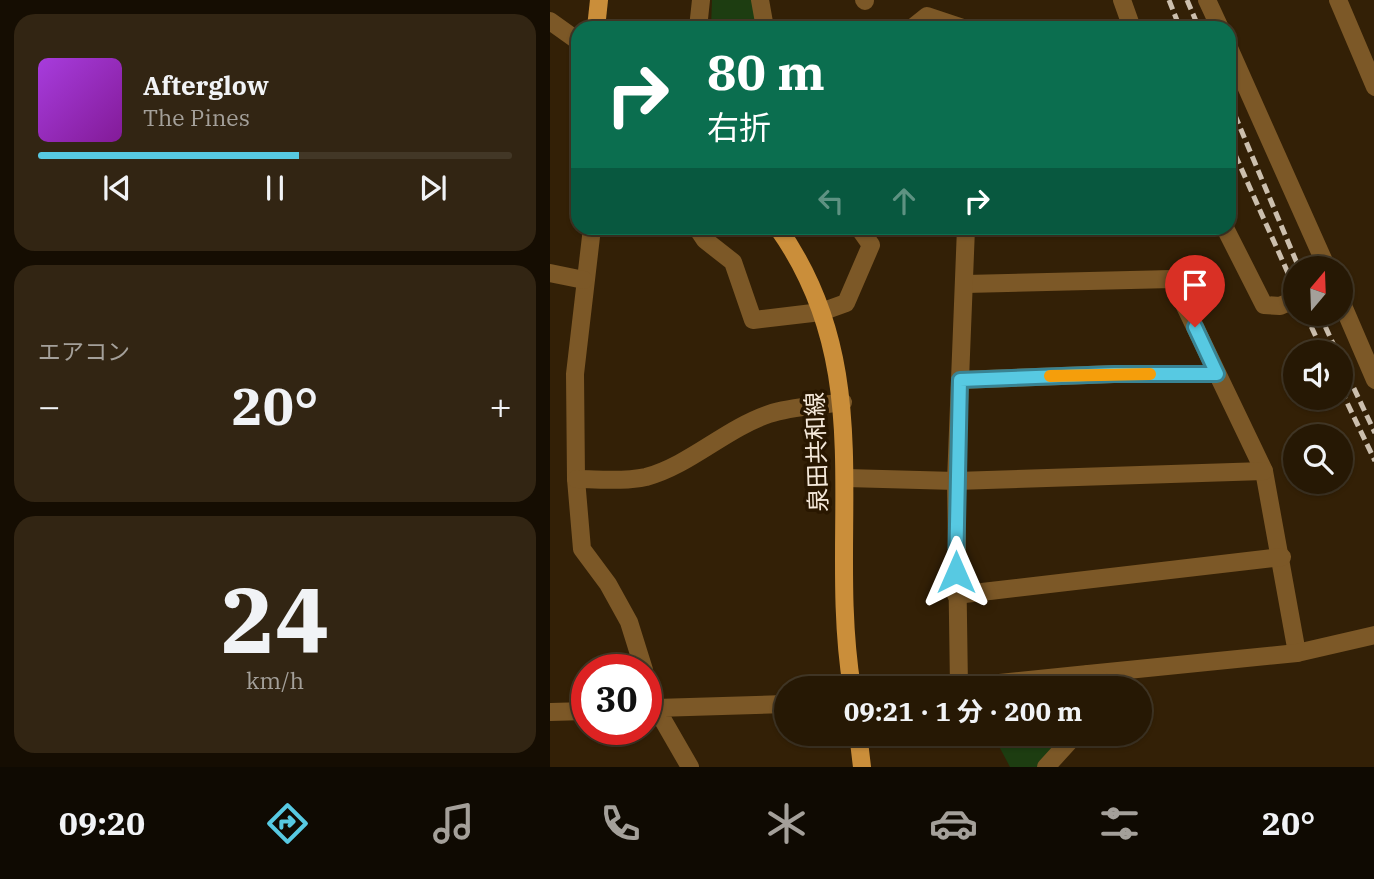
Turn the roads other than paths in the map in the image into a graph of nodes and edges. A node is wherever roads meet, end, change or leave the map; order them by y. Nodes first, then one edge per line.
1 (599, 0) edge
2 (701, 0) edge
3 (760, 0) edge
4 (1122, 0) edge
5 (1207, 0) edge
6 (1338, 0) edge
7 (550, 21) edge
8 (597, 21) edge
9 (699, 21) edge
10 (764, 21) edge
11 (921, 21) edge
12 (942, 21) edge
13 (1130, 21) edge
14 (1217, 21) edge
15 (571, 36) edge
16 (1236, 64) edge
17 (1374, 87) edge
18 (591, 235) edge
19 (702, 235) edge
20 (783, 235) edge
21 (864, 235) edge
22 (966, 235) edge
23 (1229, 235) edge
24 (1322, 256) edge
25 (550, 273) edge
26 (584, 280) junction
27 (965, 284) junction
28 (1283, 303) edge
29 (821, 312) junction
30 (1351, 326) edge
31 (1217, 374) junction
32 (960, 380) junction
33 (1374, 380) edge
34 (843, 402) junction
35 (1264, 471) junction
36 (846, 478) junction
37 (576, 479) junction
38 (956, 481) junction
39 (1282, 557) junction
40 (956, 595) junction
41 (1374, 635) edge
42 (1297, 653) junction
43 (639, 654) edge
44 (1088, 674) junction
45 (850, 676) edge
46 (955, 676) edge
47 (1068, 676) edge
48 (1092, 676) edge
49 (774, 704) edge
50 (662, 708) edge
51 (571, 711) edge
52 (550, 712) edge
53 (662, 725) edge
54 (860, 746) edge
55 (1065, 746) edge
56 (690, 767) edge
57 (862, 767) edge
58 (1046, 767) edge

1 - 8 main road
2 - 9 street
3 - 10 street
4 - 13 street
5 - 14 street
6 - 17 street
7 - 15 street
11 - 12 street
16 - 24 street
18 - 26 street
19 - 29 street
20 - 29 main road, 泉田共和線
21 - 29 street
22 - 27 street
23 - 28 street
25 - 26 street
26 - 37 street
27 - 31 street
27 - 32 street
29 - 34 main road, 泉田共和線
30 - 33 street
31 - 32 street
31 - 35 street
32 - 38 street
34 - 36 main road, 泉田共和線
34 - 37 street
35 - 38 street
35 - 39 street
36 - 38 street
36 - 45 main road, 泉田共和線
37 - 43 street
38 - 40 street
39 - 40 street
39 - 42 street
40 - 46 street
41 - 42 street
42 - 44 street
44 - 47 street
44 - 48 street
49 - 50 street
51 - 52 street
53 - 56 street
54 - 57 main road
55 - 58 street

